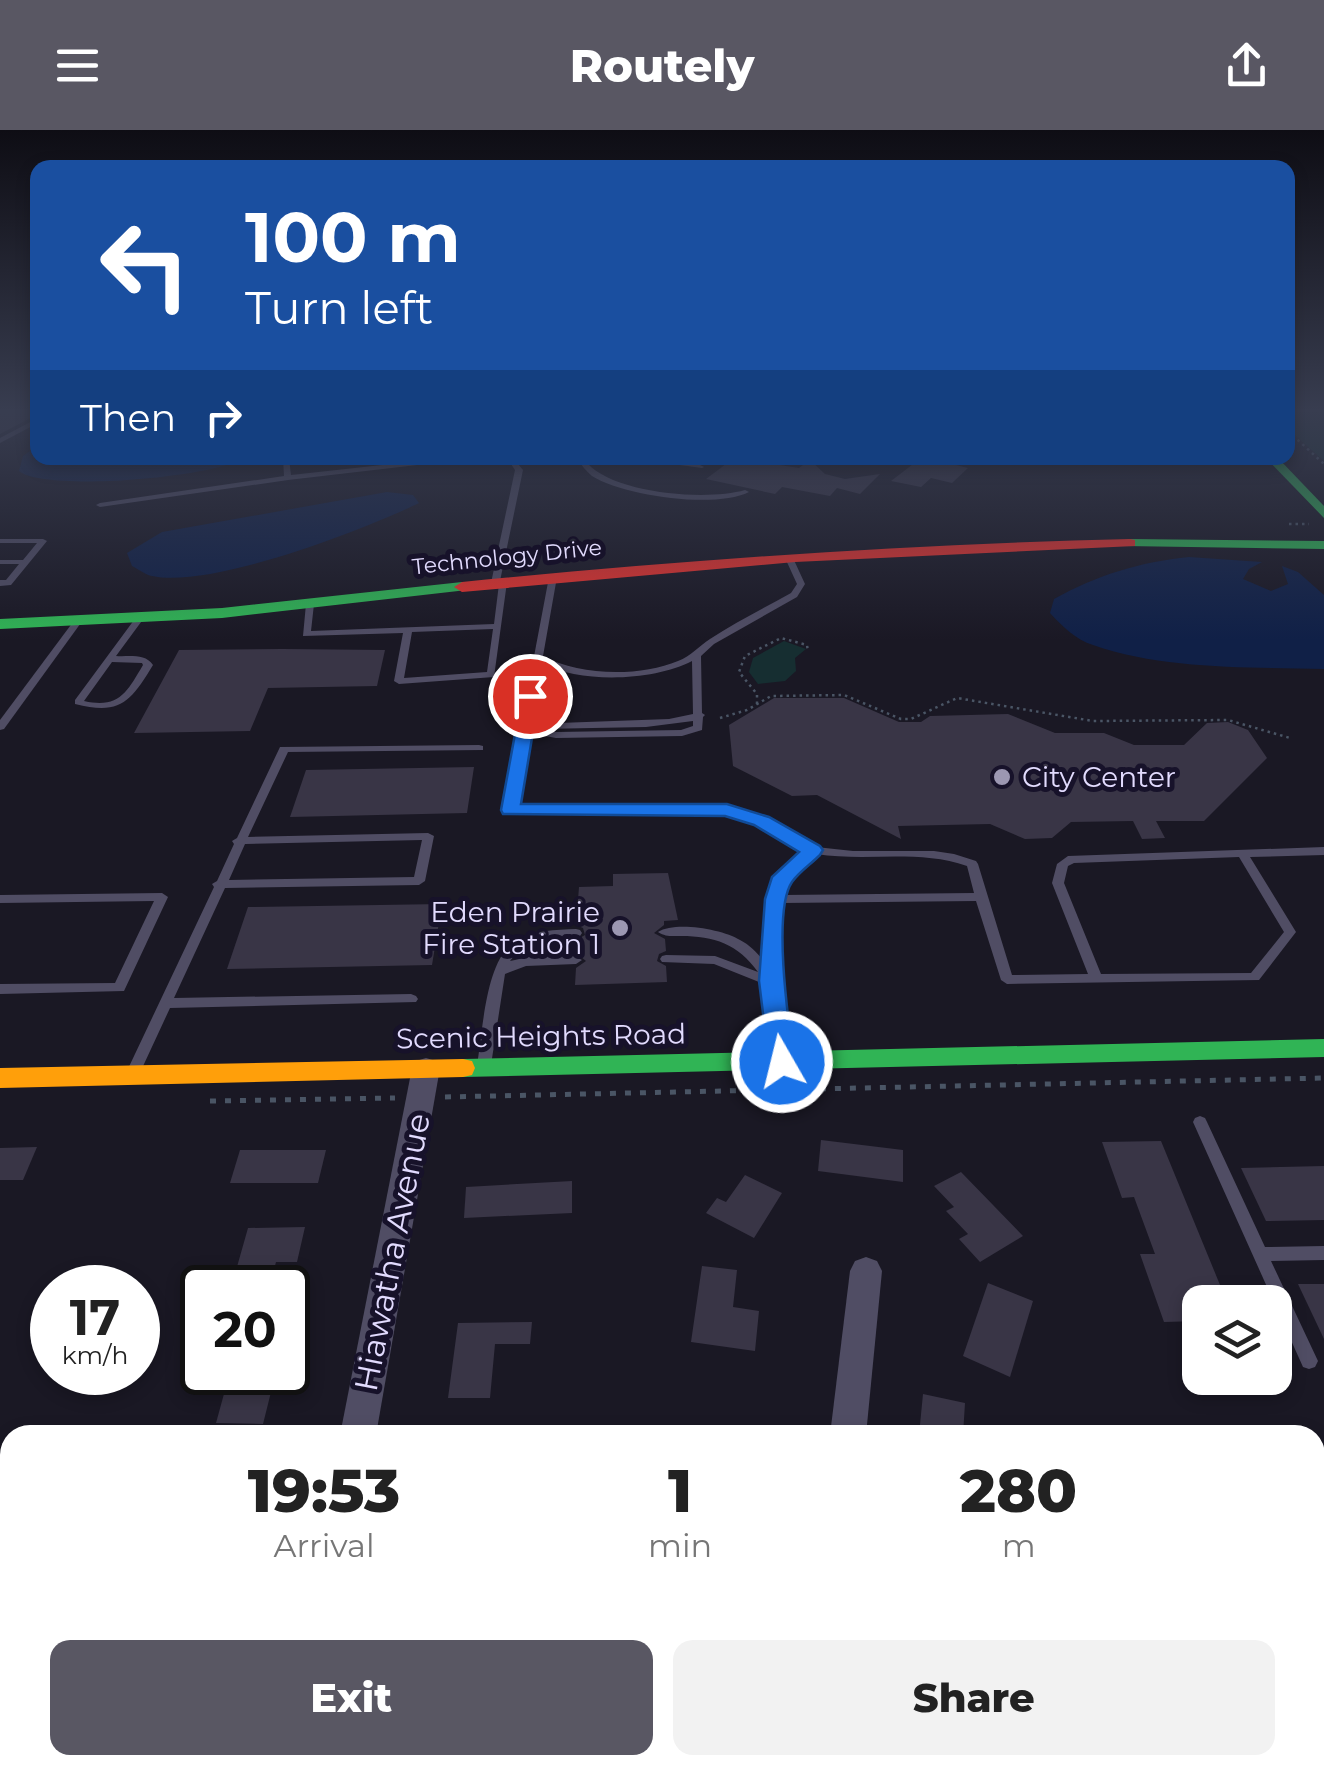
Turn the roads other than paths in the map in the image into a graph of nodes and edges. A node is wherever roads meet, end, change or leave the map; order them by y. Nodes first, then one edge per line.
1 (227, 487) edge
2 (516, 487) edge
3 (642, 487) edge
4 (1299, 487) edge
5 (745, 492) dead end
6 (100, 505) dead end
7 (1324, 514) edge
8 (1324, 532) edge
9 (0, 541) edge
10 (1019, 545) junction
11 (1324, 545) edge
12 (790, 560) junction
13 (0, 562) edge
14 (26, 562) junction
15 (553, 576) junction
16 (499, 582) junction
17 (0, 583) edge
18 (310, 604) junction
19 (140, 618) junction
20 (79, 620) junction
21 (0, 624) edge
22 (498, 626) junction
23 (408, 630) junction
24 (696, 655) junction
25 (538, 658) junction
26 (110, 660) junction
27 (0, 726) edge
28 (524, 729) junction
29 (479, 748) dead end
30 (238, 841) junction
31 (812, 850) junction
32 (1324, 851) edge
33 (1242, 852) junction
34 (218, 884) junction
35 (980, 898) junction
36 (0, 899) edge
37 (776, 899) junction
38 (664, 932) dead end
39 (576, 933) dead end
40 (666, 958) dead end
41 (576, 960) dead end
42 (499, 972) junction
43 (1096, 978) junction
44 (770, 981) junction
45 (0, 990) edge
46 (411, 999) dead end
47 (164, 1003) junction
48 (1324, 1048) edge
49 (782, 1062) junction
50 (484, 1068) junction
51 (132, 1075) junction
52 (0, 1078) edge
53 (424, 1083) junction
54 (1200, 1122) dead end
55 (1324, 1253) edge
56 (1260, 1254) junction
57 (866, 1272) dead end
58 (1309, 1361) dead end
59 (360, 1425) edge
60 (849, 1425) edge

1 - 6 lane
2 - 16 lane
3 - 5 lane
4 - 7 street
8 - 10 street, Technology Drive
9 - 14 lane
10 - 11 street, Technology Drive
10 - 12 street, Technology Drive
12 - 15 street, Technology Drive
12 - 24 lane
13 - 14 lane
14 - 17 lane
15 - 16 street, Technology Drive
15 - 25 lane
16 - 18 street, Technology Drive
16 - 22 lane
18 - 19 street, Technology Drive
18 - 23 lane
19 - 20 street, Technology Drive
19 - 26 lane
20 - 21 street, Technology Drive
20 - 27 lane
22 - 23 lane
22 - 23 lane
24 - 25 lane
24 - 28 lane
25 - 28 lane
26 - 26 lane
28 - 31 lane
29 - 30 lane
30 - 34 lane
30 - 34 lane
31 - 35 lane
31 - 37 lane
32 - 33 lane
33 - 43 lane
33 - 43 lane
34 - 47 lane
35 - 37 lane
35 - 43 lane
36 - 45 lane
37 - 44 lane
38 - 44 lane
39 - 42 lane
40 - 44 lane
41 - 42 lane
42 - 50 lane
44 - 49 lane
46 - 47 lane
47 - 51 lane
48 - 49 street, Scenic Heights Road
49 - 50 street, Scenic Heights Road
50 - 53 street, Scenic Heights Road
51 - 52 street, Scenic Heights Road
51 - 53 street, Scenic Heights Road
53 - 59 street, Hiawatha Avenue
54 - 56 lane
55 - 56 lane
56 - 58 lane
57 - 60 street

